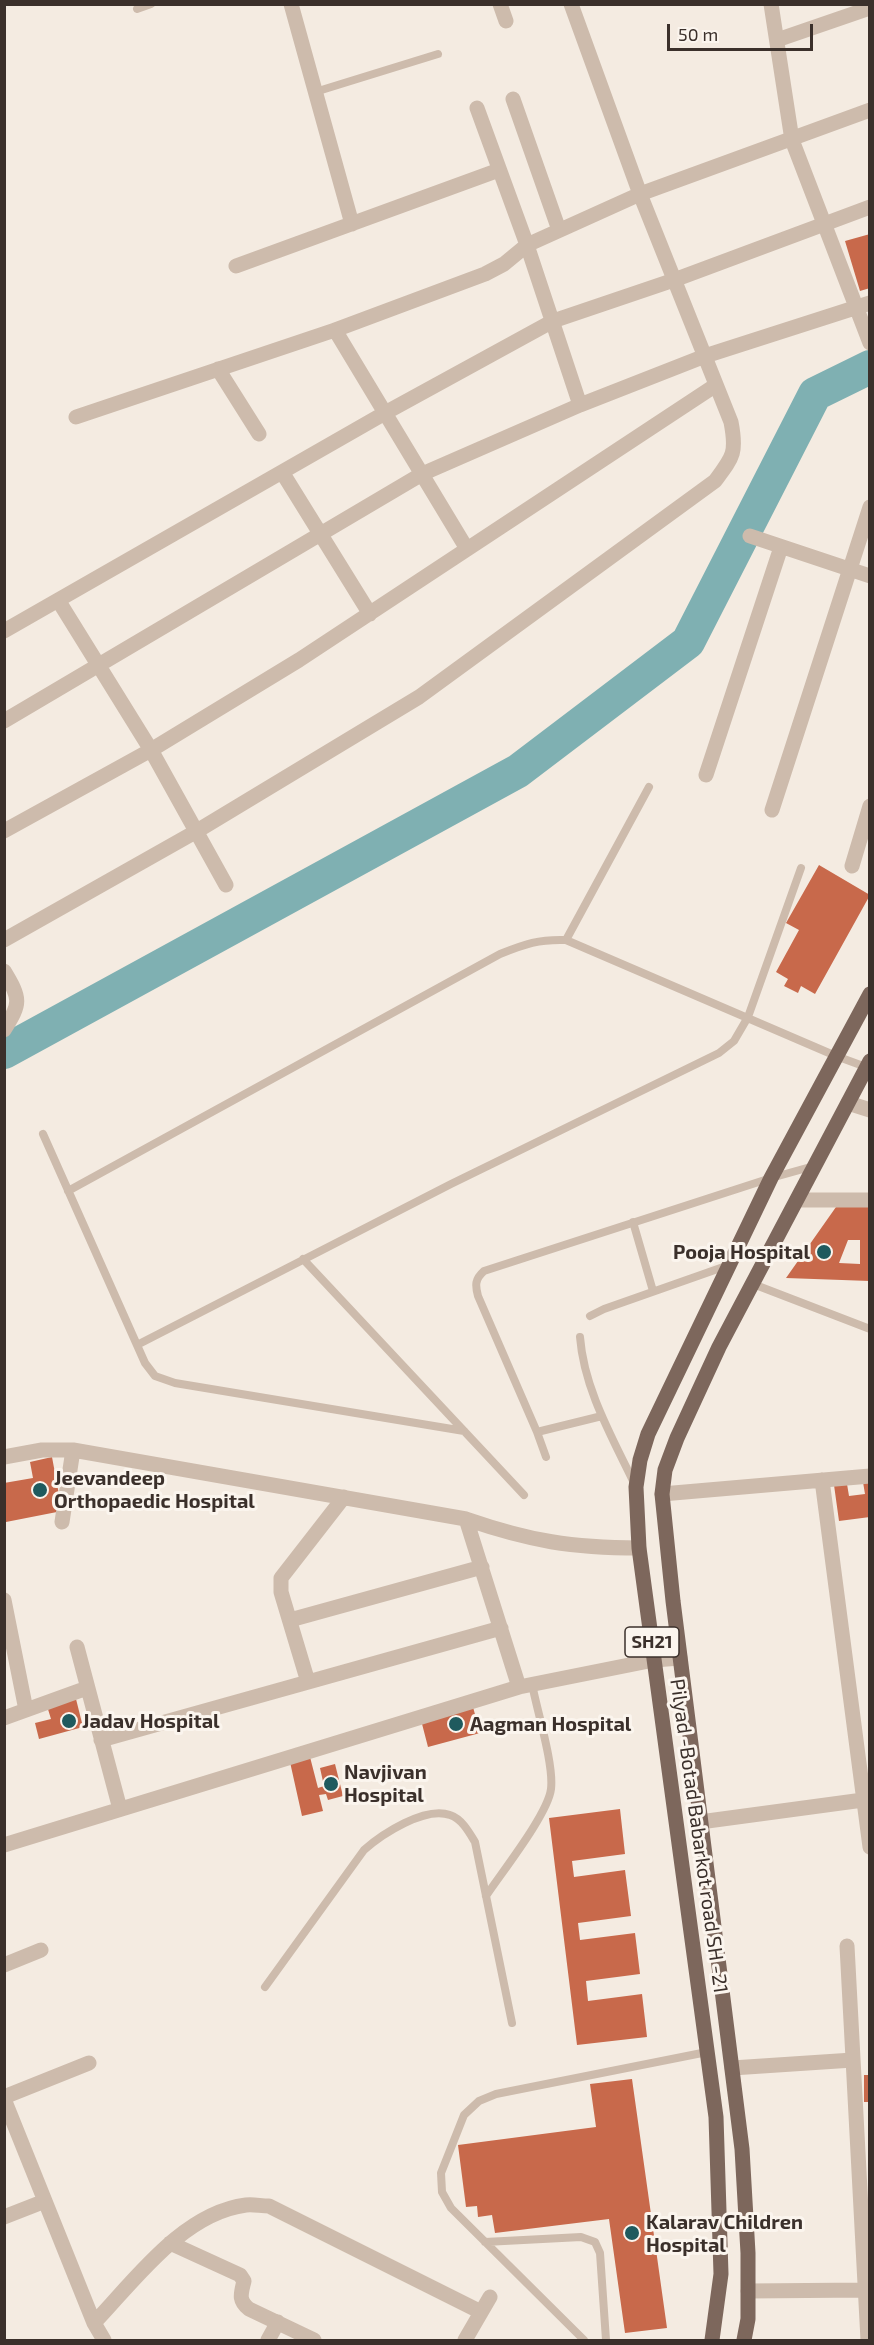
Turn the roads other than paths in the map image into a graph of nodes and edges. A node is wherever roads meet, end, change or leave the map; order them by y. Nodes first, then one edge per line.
1 (151, 4) edge
2 (291, 4) edge
3 (501, 4) edge
4 (571, 4) edge
5 (771, 4) edge
6 (870, 8) edge
7 (137, 9) dead end
8 (506, 21) dead end
9 (777, 40) junction
10 (438, 54) dead end
11 (315, 92) junction
12 (513, 99) dead end
13 (477, 108) dead end
14 (870, 110) edge
15 (792, 140) junction
16 (500, 170) junction
17 (640, 194) junction
18 (870, 207) edge
19 (824, 223) junction
20 (352, 224) junction
21 (559, 230) junction
22 (526, 245) junction
23 (236, 266) dead end
24 (674, 280) junction
25 (863, 305) edge
26 (553, 321) junction
27 (335, 330) junction
28 (870, 343) edge
29 (705, 356) junction
30 (218, 369) junction
31 (717, 385) junction
32 (580, 405) junction
33 (384, 413) junction
34 (76, 417) dead end
35 (259, 434) dead end
36 (282, 472) junction
37 (422, 474) junction
38 (870, 507) edge
39 (320, 534) junction
40 (750, 536) dead end
41 (781, 547) junction
42 (467, 549) junction
43 (850, 569) junction
44 (870, 576) edge
45 (58, 600) junction
46 (370, 614) junction
47 (4, 631) edge
48 (97, 665) junction
49 (4, 721) edge
50 (151, 750) junction
51 (706, 776) dead end
52 (649, 788) dead end
53 (870, 806) edge
54 (772, 810) dead end
55 (4, 831) edge
56 (197, 831) junction
57 (852, 866) dead end
58 (801, 868) dead end
59 (226, 885) dead end
60 (4, 940) edge
61 (566, 940) junction
62 (4, 971) edge
63 (870, 994) edge
64 (748, 1017) junction
65 (5, 1030) edge
66 (836, 1056) junction
67 (868, 1064) edge
68 (848, 1103) junction
69 (870, 1110) edge
70 (43, 1134) dead end
71 (814, 1166) junction
72 (771, 1178) junction
73 (68, 1191) junction
74 (797, 1200) junction
75 (870, 1200) edge
76 (633, 1222) junction
77 (303, 1259) junction
78 (731, 1264) junction
79 (753, 1284) junction
80 (653, 1291) junction
81 (590, 1316) dead end
82 (870, 1329) edge
83 (580, 1337) dead end
84 (137, 1345) junction
85 (602, 1416) junction
86 (464, 1431) junction
87 (537, 1432) junction
88 (73, 1450) junction
89 (4, 1456) edge
90 (546, 1457) dead end
91 (870, 1476) edge
92 (822, 1479) junction
93 (636, 1487) junction
94 (662, 1494) junction
95 (524, 1495) dead end
96 (345, 1497) junction
97 (466, 1519) junction
98 (62, 1522) dead end
99 (639, 1548) junction
100 (482, 1568) junction
101 (4, 1600) edge
102 (290, 1620) junction
103 (501, 1628) junction
104 (77, 1647) dead end
105 (680, 1658) junction
106 (654, 1660) junction
107 (308, 1682) junction
108 (526, 1686) junction
109 (87, 1688) junction
110 (26, 1710) junction
111 (4, 1718) edge
112 (101, 1740) junction
113 (863, 1800) junction
114 (120, 1809) junction
115 (700, 1822) junction
116 (4, 1845) edge
117 (870, 1847) edge
118 (486, 1896) junction
119 (847, 1946) dead end
120 (40, 1950) dead end
121 (4, 1965) edge
122 (265, 1987) dead end
123 (512, 2023) dead end
124 (707, 2052) junction
125 (853, 2060) junction
126 (89, 2063) dead end
127 (732, 2068) junction
128 (4, 2098) edge
129 (865, 2187) edge
130 (45, 2201) junction
131 (4, 2217) edge
132 (485, 2242) junction
133 (170, 2243) junction
134 (866, 2290) junction
135 (748, 2291) junction
136 (490, 2297) dead end
137 (481, 2312) junction
138 (278, 2322) junction
139 (94, 2323) junction
140 (104, 2340) edge
141 (268, 2340) edge
142 (314, 2340) edge
143 (465, 2340) edge
144 (584, 2340) edge
145 (606, 2340) edge
146 (712, 2340) edge
147 (744, 2340) edge
148 (868, 2340) edge

1 - 7 lane
2 - 11 street
3 - 8 street
4 - 17 street
5 - 9 street
6 - 9 street
9 - 15 street
10 - 11 lane
11 - 20 street
12 - 21 street
13 - 16 street
14 - 15 street
15 - 17 street
15 - 19 street
16 - 20 street
16 - 22 street
17 - 21 street
17 - 24 street
18 - 19 street
19 - 24 street
19 - 25 street
20 - 23 street
21 - 22 street
22 - 26 street
22 - 27 street
24 - 26 street
24 - 29 street
25 - 28 street
25 - 29 street
26 - 32 street
26 - 33 street
27 - 30 street
27 - 33 street
29 - 31 street
29 - 32 street
30 - 34 street
30 - 35 street
31 - 42 street
31 - 56 street
32 - 37 street
33 - 36 street
33 - 37 street
36 - 39 street
36 - 45 street
37 - 39 street
37 - 42 street
38 - 43 street
39 - 46 street
39 - 48 street
40 - 41 street
41 - 43 street
41 - 51 street
42 - 46 street
43 - 44 street
43 - 54 street
45 - 47 street
45 - 48 street
46 - 50 street
48 - 49 street
48 - 50 street
50 - 55 street
50 - 56 street
52 - 61 lane
53 - 57 street
56 - 59 street
56 - 60 street
58 - 64 lane
61 - 64 lane
61 - 73 lane
62 - 65 street
63 - 66 main road, Pilyad -Botad Babarkot road SH -21 / SH21
64 - 66 lane
64 - 77 lane
66 - 67 lane
66 - 72 main road, Pilyad -Botad Babarkot road SH -21 / SH21
67 - 68 main road, Pilyad -Botad Babarkot road SH -21 / SH21
68 - 69 street
68 - 71 main road, Pilyad -Botad Babarkot road SH -21 / SH21
70 - 73 lane
71 - 72 lane
71 - 74 main road, Pilyad -Botad Babarkot road SH -21 / SH21
72 - 76 lane
72 - 78 main road, Pilyad -Botad Babarkot road SH -21 / SH21
73 - 84 lane
74 - 75 street
74 - 79 main road, Pilyad -Botad Babarkot road SH -21 / SH21
76 - 80 lane
76 - 87 lane
77 - 84 lane
77 - 86 lane
78 - 80 lane
78 - 93 main road, Pilyad -Botad Babarkot road SH -21 / SH21
79 - 82 lane
79 - 94 main road, Pilyad -Botad Babarkot road SH -21 / SH21
80 - 81 lane
83 - 85 lane
84 - 86 lane
85 - 87 lane
85 - 93 lane
86 - 95 lane
87 - 90 lane
88 - 89 street
88 - 96 street
88 - 98 street
91 - 92 street
92 - 94 street
92 - 113 street
93 - 99 main road, Pilyad -Botad Babarkot road SH -21 / SH21
94 - 105 main road, Pilyad -Botad Babarkot road SH -21 / SH21
96 - 97 street
96 - 102 street
97 - 99 street
97 - 100 street
99 - 106 main road, Pilyad -Botad Babarkot road SH -21 / SH21
100 - 102 street
100 - 103 street
101 - 110 street
102 - 107 street
103 - 107 street
103 - 108 street
104 - 109 street
105 - 106 street
105 - 115 main road, Pilyad -Botad Babarkot road SH -21 / SH21
106 - 108 street
106 - 124 main road, Pilyad -Botad Babarkot road SH -21 / SH21
107 - 112 street
108 - 114 street
108 - 118 lane
109 - 110 street
109 - 112 street
110 - 111 street
112 - 114 street
113 - 115 street
113 - 117 street
114 - 116 street
115 - 127 main road, Pilyad -Botad Babarkot road SH -21 / SH21
118 - 122 lane
118 - 123 lane
119 - 125 street
120 - 121 street
124 - 132 lane
124 - 146 main road, Pilyad -Botad Babarkot road SH -21 / SH21
125 - 127 street
125 - 129 street
126 - 128 street
127 - 135 main road, Pilyad -Botad Babarkot road SH -21 / SH21
128 - 130 street
129 - 134 street
130 - 131 street
130 - 139 street
132 - 144 lane
132 - 145 lane
133 - 137 street
133 - 138 street
133 - 139 street
134 - 135 street
134 - 148 street
135 - 147 main road, Pilyad -Botad Babarkot road SH -21 / SH21
136 - 137 street
137 - 143 street
138 - 141 street
138 - 142 street
139 - 140 street

